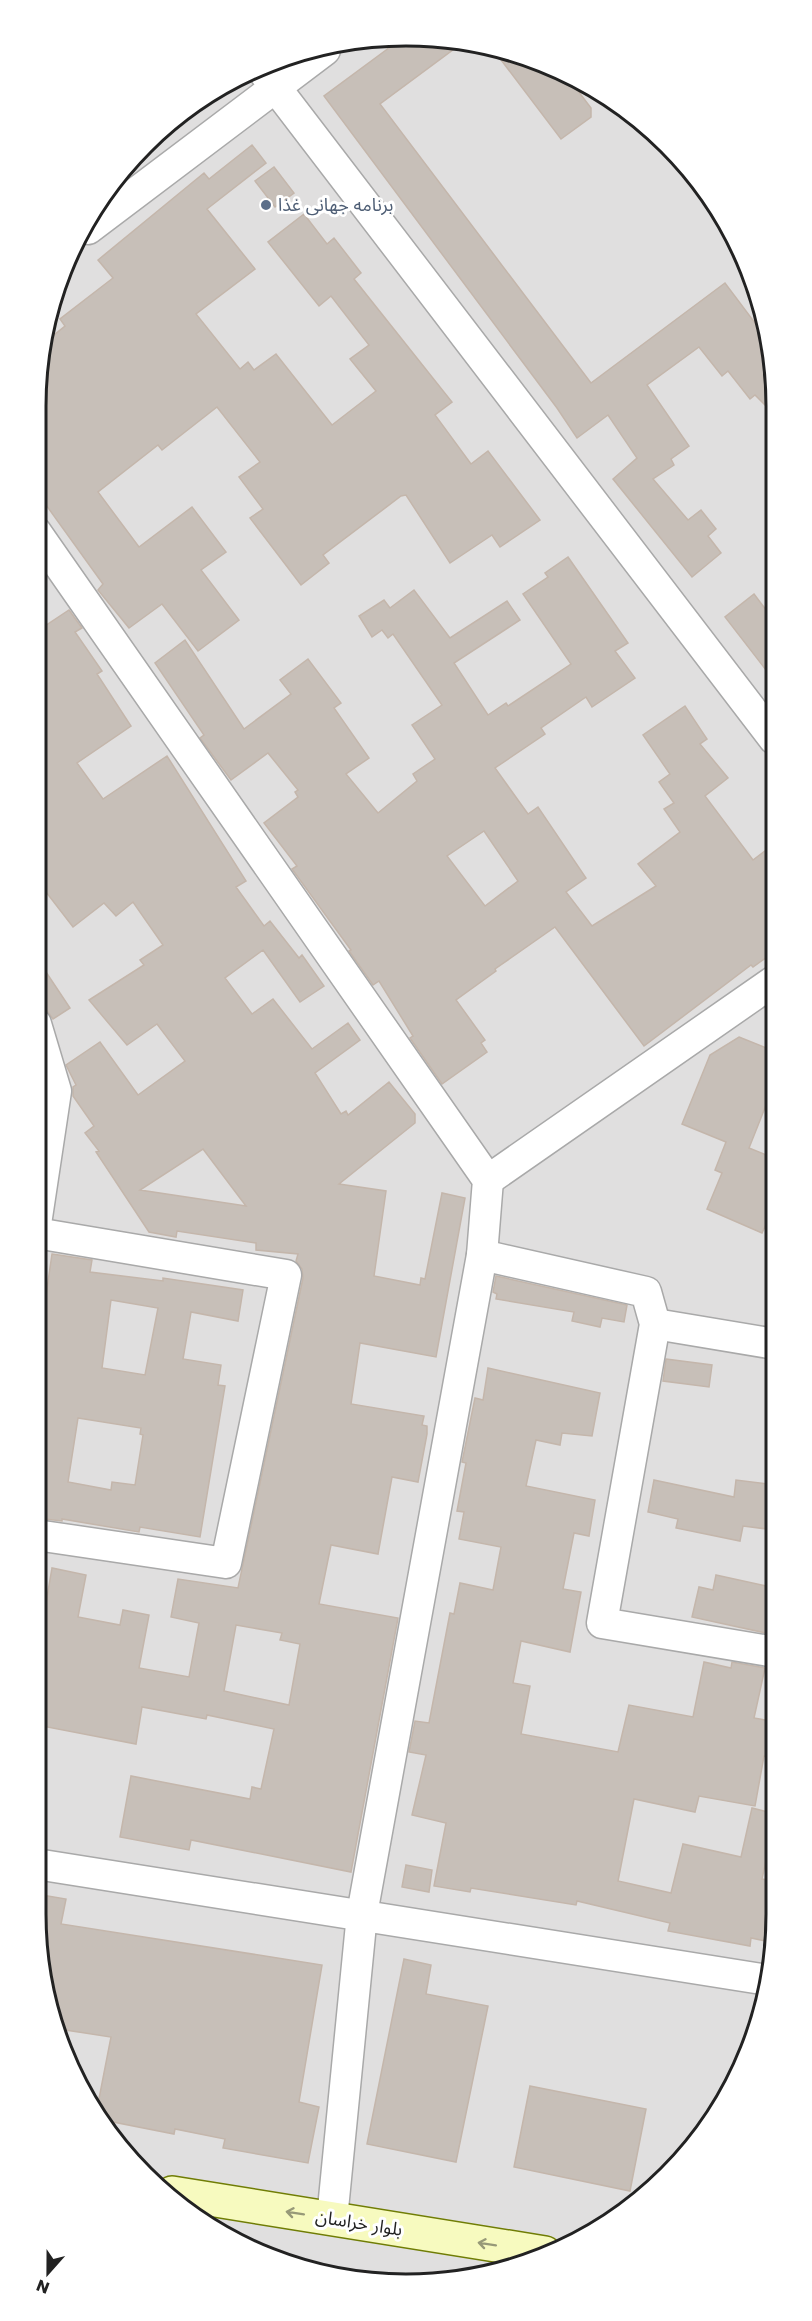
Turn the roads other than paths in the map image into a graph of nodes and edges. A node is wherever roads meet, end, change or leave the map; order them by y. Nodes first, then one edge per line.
1 (301, 63) edge
2 (270, 79) edge
3 (98, 221) edge
4 (46, 546) edge
5 (766, 729) edge
6 (766, 987) edge
7 (488, 1180) junction
8 (46, 1235) edge
9 (482, 1255) junction
10 (655, 1324) junction
11 (766, 1342) edge
12 (46, 1537) edge
13 (766, 1650) edge
14 (46, 1866) edge
15 (362, 1914) junction
16 (760, 1979) edge
17 (180, 2194) edge
18 (332, 2219) junction
19 (533, 2251) edge

1 - 2 street
2 - 3 street
2 - 5 street
4 - 7 street
6 - 7 street
7 - 9 street
8 - 12 street
9 - 10 street
9 - 15 street
10 - 11 street
10 - 13 street
14 - 15 street
15 - 16 street
15 - 18 street
18 -> 17 main road, بلوار خراسان
19 -> 18 main road, بلوار خراسان

